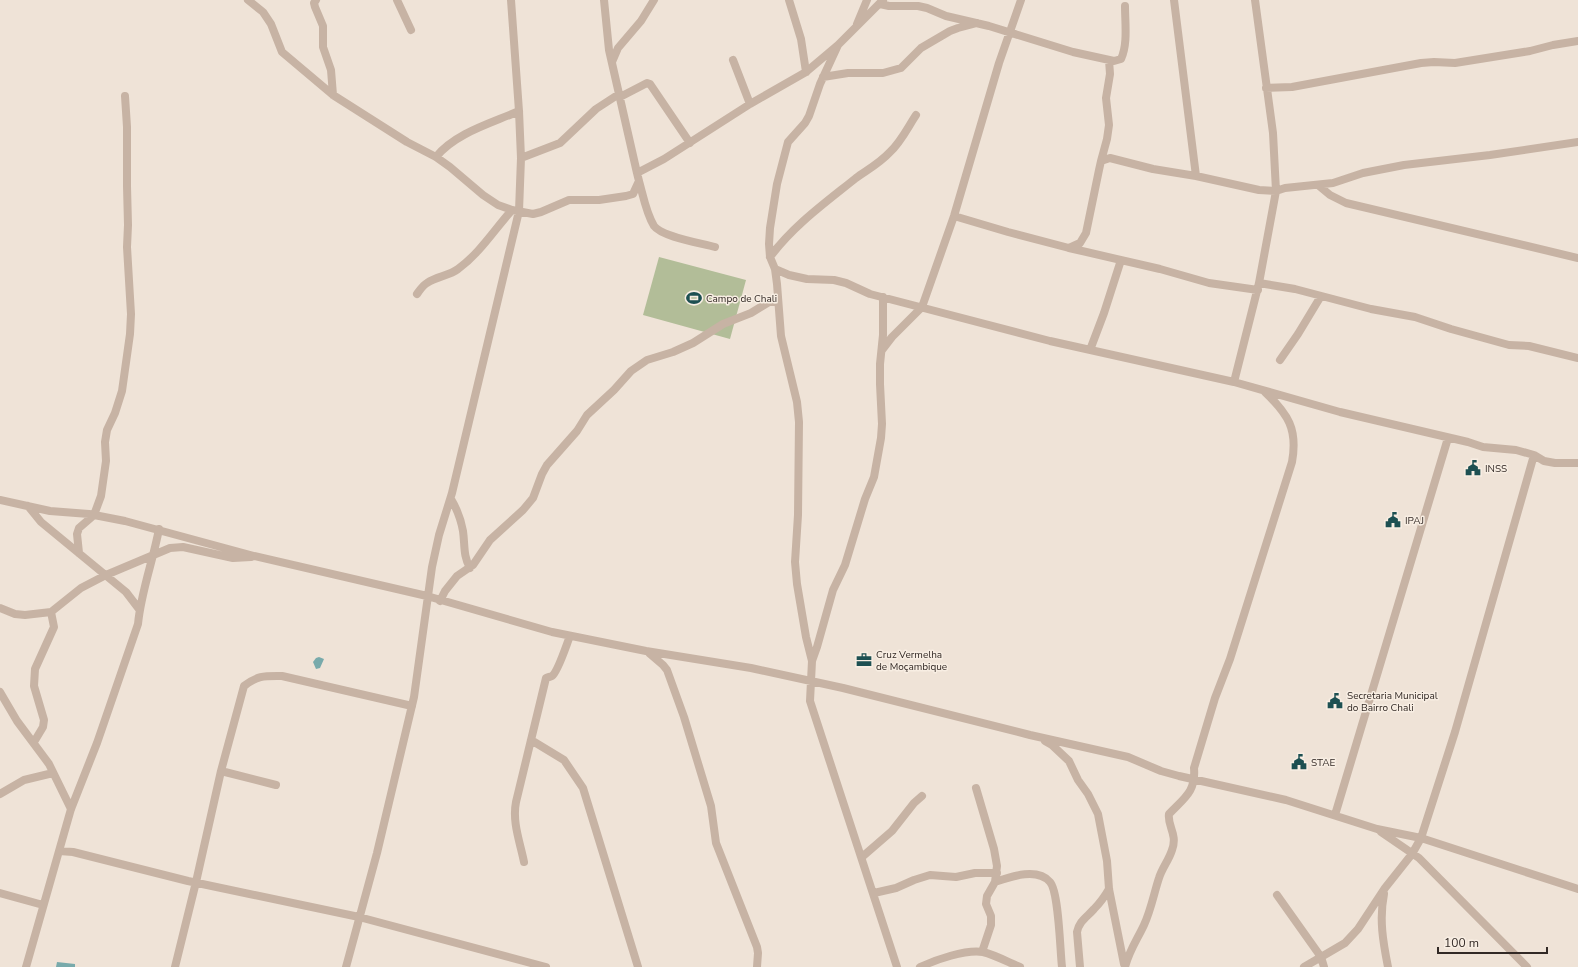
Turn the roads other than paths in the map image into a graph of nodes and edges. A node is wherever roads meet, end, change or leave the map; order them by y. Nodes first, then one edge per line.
1 (248, 0) edge
2 (316, 0) edge
3 (397, 0) edge
4 (511, 0) edge
5 (604, 0) edge
6 (654, 0) edge
7 (789, 0) edge
8 (867, 0) edge
9 (1021, 0) edge
10 (1174, 0) edge
11 (1255, 0) edge
12 (881, 2) edge
13 (1125, 6) dead end
14 (978, 23) junction
15 (856, 26) junction
16 (411, 30) dead end
17 (1010, 33) junction
18 (1578, 41) edge
19 (838, 45) junction
20 (733, 60) dead end
21 (1110, 60) junction
22 (612, 62) junction
23 (806, 72) junction
24 (823, 77) junction
25 (1266, 88) junction
26 (333, 95) junction
27 (125, 96) dead end
28 (620, 96) junction
29 (750, 104) junction
30 (519, 111) junction
31 (916, 115) dead end
32 (1578, 142) edge
33 (690, 143) junction
34 (436, 157) junction
35 (521, 158) junction
36 (1101, 161) junction
37 (636, 173) junction
38 (1196, 176) junction
39 (1275, 176) junction
40 (639, 181) junction
41 (1318, 185) junction
42 (1291, 188) junction
43 (1276, 191) junction
44 (516, 210) junction
45 (954, 216) junction
46 (715, 247) dead end
47 (1069, 248) junction
48 (770, 257) junction
49 (1578, 258) edge
50 (1121, 260) junction
51 (775, 269) junction
52 (1258, 286) junction
53 (417, 294) dead end
54 (1321, 296) junction
55 (883, 297) junction
56 (778, 302) junction
57 (922, 307) junction
58 (882, 350) junction
59 (1090, 350) junction
60 (1578, 358) edge
61 (1280, 360) dead end
62 (1234, 382) junction
63 (1264, 390) junction
64 (1448, 438) junction
65 (1534, 455) junction
66 (1578, 463) edge
67 (451, 499) junction
68 (0, 500) edge
69 (28, 506) junction
70 (94, 515) junction
71 (159, 529) junction
72 (79, 553) junction
73 (154, 556) junction
74 (254, 556) junction
75 (470, 568) junction
76 (106, 575) junction
77 (427, 596) junction
78 (440, 600) junction
79 (0, 608) edge
80 (140, 609) junction
81 (51, 612) junction
82 (570, 636) junction
83 (646, 651) junction
84 (812, 661) junction
85 (811, 681) junction
86 (0, 692) edge
87 (412, 706) junction
88 (1037, 736) junction
89 (531, 740) junction
90 (34, 742) junction
91 (221, 771) junction
92 (53, 773) junction
93 (1195, 779) junction
94 (276, 785) dead end
95 (976, 788) dead end
96 (0, 794) edge
97 (922, 796) dead end
98 (71, 809) junction
99 (1335, 816) junction
100 (1377, 829) junction
101 (1421, 838) junction
102 (59, 851) junction
103 (1412, 854) junction
104 (862, 857) junction
105 (524, 862) dead end
106 (997, 873) junction
107 (196, 882) junction
108 (995, 882) junction
109 (1385, 888) junction
110 (1109, 889) junction
111 (1578, 889) edge
112 (0, 893) edge
113 (874, 894) junction
114 (1277, 894) dead end
115 (43, 905) junction
116 (359, 917) junction
117 (982, 952) junction
118 (1321, 957) junction
119 (26, 967) edge
120 (175, 967) edge
121 (346, 967) edge
122 (546, 967) edge
123 (638, 967) edge
124 (757, 967) edge
125 (897, 967) edge
126 (920, 967) edge
127 (1020, 967) edge
128 (1062, 967) edge
129 (1080, 967) edge
130 (1125, 967) edge
131 (1304, 967) edge
132 (1324, 967) edge
133 (1388, 967) edge
134 (1527, 967) edge

1 - 26 street
2 - 26 street
3 - 16 street
4 - 30 street
5 - 22 street
6 - 22 street
7 - 23 street
8 - 15 street
9 - 17 street
10 - 38 street
11 - 25 street
12 - 14 street
12 - 15 street
13 - 21 street
14 - 17 street
14 - 24 street
15 - 19 street
17 - 21 street
17 - 45 street
18 - 25 street
19 - 23 street
19 - 24 street
20 - 29 street
21 - 36 street
22 - 28 street
23 - 29 street
24 - 48 street
25 - 39 street
26 - 34 street
27 - 70 street
28 - 33 street
28 - 35 street
28 - 37 street
29 - 33 street
30 - 34 street
30 - 35 street
31 - 48 street
32 - 41 street
33 - 37 street
34 - 44 street
35 - 44 street
36 - 38 street
36 - 47 street
37 - 40 street
38 - 43 street
39 - 42 street
39 - 43 street
40 - 44 street
40 - 46 street
41 - 42 street
41 - 49 street
42 - 43 street
43 - 52 street
44 - 53 street
44 - 67 street
45 - 47 street
45 - 57 street
47 - 50 street
48 - 51 street
50 - 52 street
50 - 59 street
51 - 55 street
51 - 56 street
52 - 54 street
52 - 62 street
54 - 60 street
54 - 61 street
55 - 57 street
55 - 58 street
56 - 75 street
56 - 84 street
57 - 58 street
57 - 59 street
58 - 84 street
59 - 62 street
62 - 63 street
63 - 64 street
63 - 93 street
64 - 65 street
64 - 99 street
65 - 66 street
65 - 101 street
67 - 75 street
67 - 77 street
68 - 69 street
69 - 70 street
69 - 72 street
70 - 71 street
70 - 72 street
71 - 73 street
71 - 74 street
72 - 76 street
73 - 74 street
73 - 76 street
73 - 80 street
74 - 77 street
75 - 78 street
76 - 80 street
76 - 81 street
77 - 78 street
77 - 87 street
78 - 82 street
79 - 81 street
80 - 98 street
81 - 90 street
82 - 83 street
82 - 89 street
83 - 85 street
83 - 124 street
84 - 85 street
85 - 88 street
85 - 104 street
86 - 90 street
87 - 91 street
87 - 116 street
88 - 93 street
88 - 110 street
89 - 105 street
89 - 123 street
90 - 92 street
91 - 94 street
91 - 107 street
92 - 96 street
92 - 98 street
93 - 99 street
93 - 130 street
95 - 106 street
97 - 104 street
98 - 102 street
99 - 100 street
100 - 101 street
100 - 103 street
101 - 103 street
101 - 111 street
102 - 107 street
102 - 115 street
103 - 109 street
103 - 134 street
104 - 113 street
106 - 108 street
106 - 113 street
107 - 116 street
107 - 120 street
108 - 117 street
108 - 128 street
109 - 118 street
109 - 133 street
110 - 129 street
110 - 130 street
112 - 115 street
113 - 125 street
114 - 118 street
115 - 119 street
116 - 121 street
116 - 122 street
117 - 126 street
117 - 127 street
118 - 131 street
118 - 132 street

